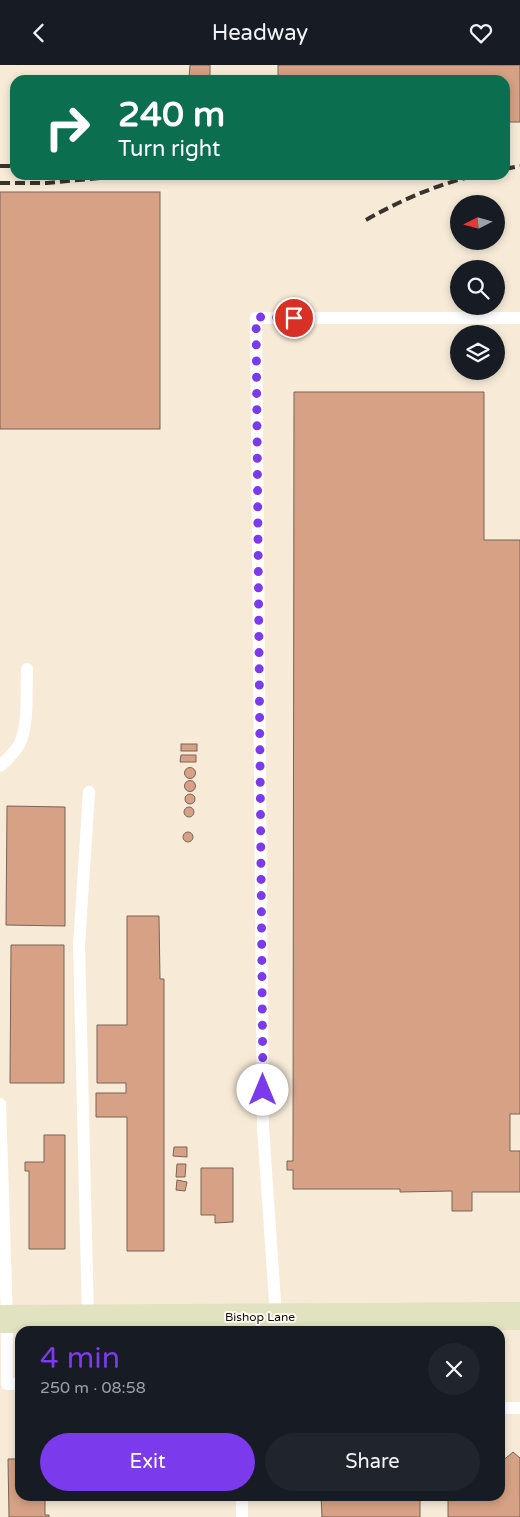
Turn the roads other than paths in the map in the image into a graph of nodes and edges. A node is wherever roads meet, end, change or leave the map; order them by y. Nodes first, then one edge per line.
1 (520, 318) edge
2 (27, 669) dead end
3 (0, 766) edge
4 (89, 792) dead end
5 (0, 1104) edge
6 (520, 1316) edge
7 (276, 1317) junction
8 (88, 1318) junction
9 (4, 1319) edge
10 (241, 1324) edge
11 (15, 1384) edge
12 (505, 1408) edge
13 (520, 1408) edge
14 (242, 1501) edge
15 (242, 1517) edge

1 - 7 lane
2 - 3 lane
4 - 8 lane
5 - 9 lane
6 - 7 street, Bishop Lane
7 - 10 street, Bishop Lane
8 - 9 street, Bishop Lane
8 - 10 street, Bishop Lane
9 - 11 lane
12 - 13 lane
14 - 15 lane

